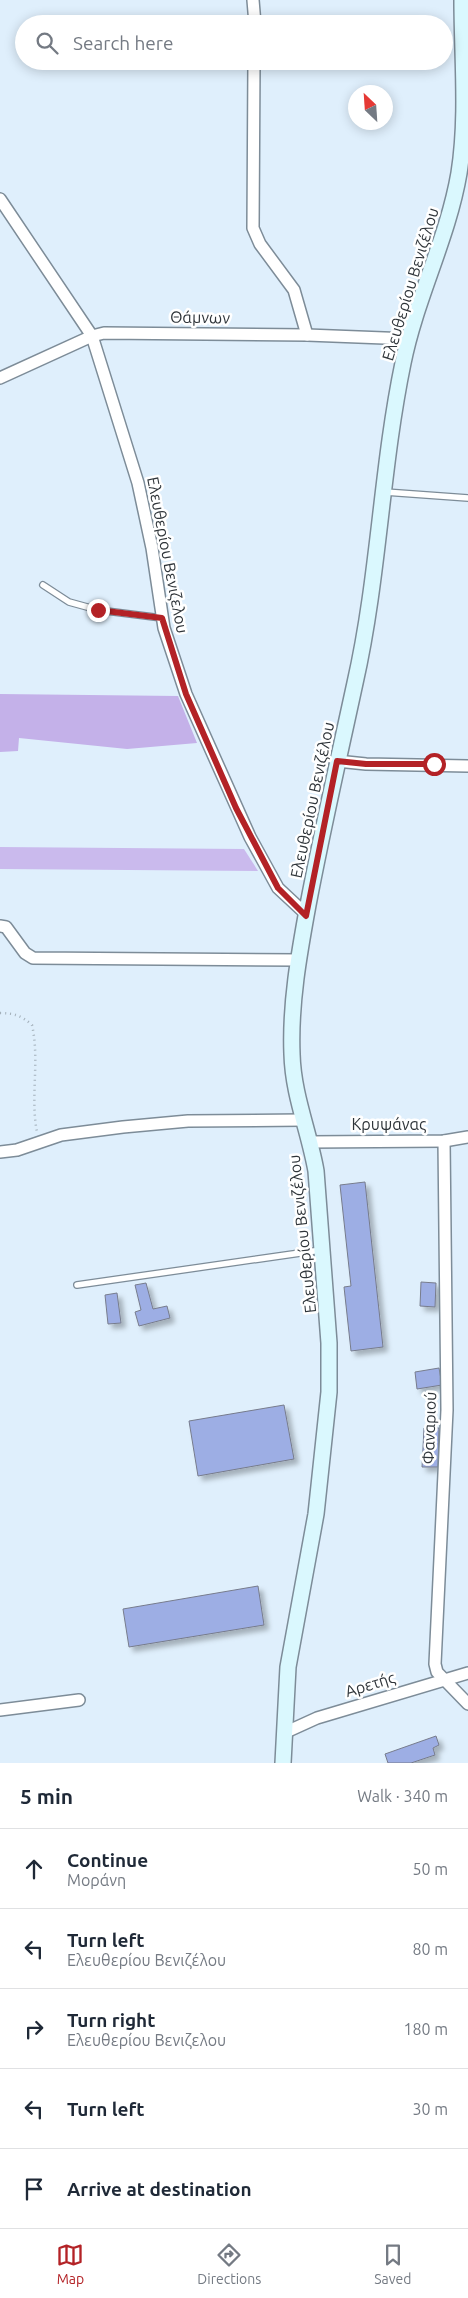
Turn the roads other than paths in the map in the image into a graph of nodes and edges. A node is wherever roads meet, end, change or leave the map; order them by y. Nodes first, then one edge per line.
1 (253, 0) edge
2 (462, 0) edge
3 (254, 15) edge
4 (254, 70) edge
5 (464, 171) edge
6 (0, 199) edge
7 (307, 335) junction
8 (92, 336) junction
9 (410, 339) junction
10 (0, 378) edge
11 (383, 492) junction
12 (468, 498) edge
13 (43, 585) dead end
14 (162, 618) junction
15 (337, 761) junction
16 (468, 766) edge
17 (306, 916) junction
18 (0, 926) edge
19 (299, 960) junction
20 (303, 1120) junction
21 (468, 1136) edge
22 (444, 1140) junction
23 (310, 1142) junction
24 (0, 1152) edge
25 (323, 1250) junction
26 (77, 1285) dead end
27 (468, 1673) edge
28 (445, 1679) junction
29 (79, 1700) dead end
30 (468, 1704) edge
31 (0, 1710) edge
32 (284, 1733) junction
33 (283, 1763) edge

1 - 3 street
2 - 5 main road, Ελευθερίου Βενιζέλου
4 - 7 street
5 - 9 main road, Ελευθερίου Βενιζέλου
6 - 8 street, Ελευθερίου Βενιζελου
7 - 8 street, Θάμνων
7 - 9 street, Θάμνων
8 - 10 street, Θάμνων
8 - 14 street, Ελευθερίου Βενιζελου
9 - 11 main road, Ελευθερίου Βενιζέλου
11 - 12 lane
11 - 15 main road, Ελευθερίου Βενιζέλου
13 - 14 lane
14 - 17 street, Ελευθερίου Βενιζελου
15 - 16 street
15 - 17 main road, Ελευθερίου Βενιζέλου
17 - 19 main road, Ελευθερίου Βενιζέλου
18 - 19 street
19 - 20 main road, Ελευθερίου Βενιζέλου
20 - 23 main road, Ελευθερίου Βενιζέλου
20 - 24 street
21 - 22 street, Κρυψάνας
22 - 23 street, Κρυψάνας
22 - 28 street, Φαναριού
23 - 25 main road, Ελευθερίου Βενιζέλου
25 - 26 lane
25 - 32 main road, Ελευθερίου Βενιζέλου
27 - 28 street, Αρετής
28 - 30 street, Φαναριού
28 - 32 street, Αρετής
29 - 31 street
32 - 33 main road, Ελευθερίου Βενιζέλου

